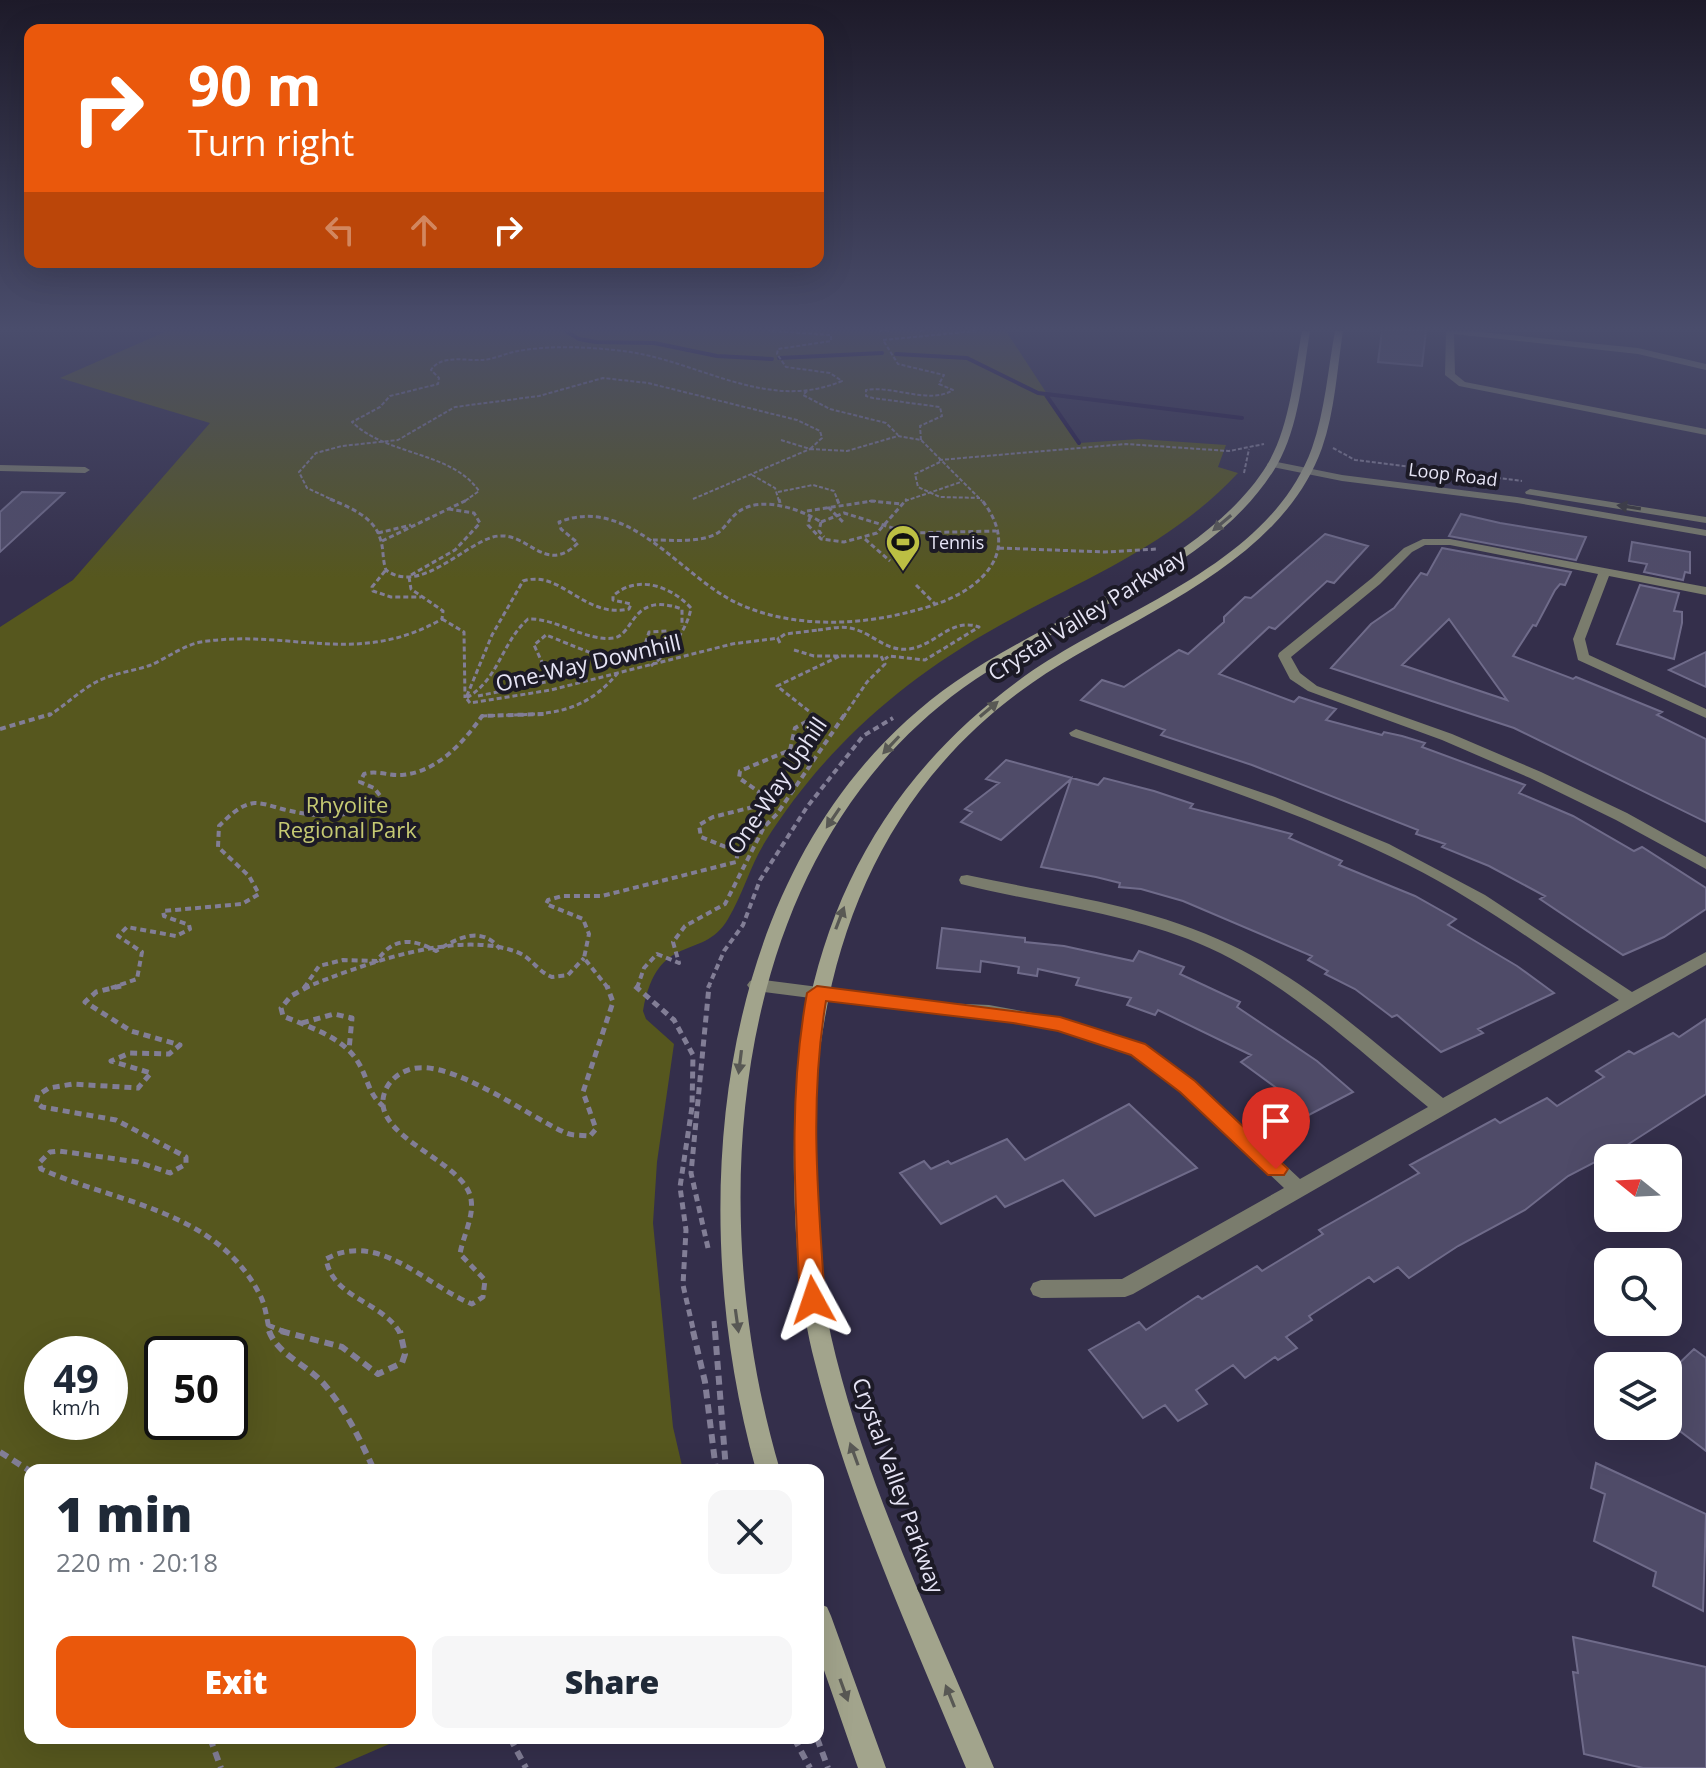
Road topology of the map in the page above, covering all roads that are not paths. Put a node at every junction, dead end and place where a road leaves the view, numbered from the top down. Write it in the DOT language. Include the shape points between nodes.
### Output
graph roads {
  1 [pos="1285,414"];
  2 [pos="1323,414"];
  3 [pos="1612,414"];
  4 [pos="1706,432"];
  5 [pos="1272,464"];
  6 [pos="0,468"];
  7 [pos="1308,469"];
  8 [pos="85,470"];
  9 [pos="1706,520"];
  10 [pos="1706,533"];
  11 [pos="1604,573"];
  12 [pos="1706,591"];
  13 [pos="1706,714"];
  14 [pos="1076,733"];
  15 [pos="1706,864"];
  16 [pos="967,880"];
  17 [pos="1706,958"];
  18 [pos="756,985"];
  19 [pos="817,993"];
  20 [pos="1632,1000"];
  21 [pos="1442,1108"];
  22 [pos="1299,1190"];
  23 [pos="1041,1289"];
  24 [pos="767,1464"];
  25 [pos="824,1633"];
  26 [pos="872,1768"];
  27 [pos="980,1768"];
  1 -- 5 [label="main road, Crystal Valley Parkway"];
  2 -- 7 [label="main road, Crystal Valley Parkway"];
  3 -- 4 [label="street"];
  5 -- 7 [label="street"];
  5 -- 18 [label="main road, Crystal Valley Parkway, one-way" via="1236,512 1201,540 987,666 898,738 846,799 805,863"];
  6 -- 8 [label="lane"];
  9 -- 7 [label="street, Loop Road, one-way" via="1442,480"];
  7 -- 10 [label="street, Loop Road"];
  19 -- 7 [label="main road, Crystal Valley Parkway, one-way" via="859,873 896,811 944,752 1026,682 1251,540 1285,507"];
  11 -- 12 [label="street"];
  11 -- 13 [label="street" via="1579,639 1583,657"];
  11 -- 15 [label="street" via="1450,542 1423,542 1284,656 1288,671 1308,687 1443,734 1552,780"];
  14 -- 20 [label="street" via="1385,847"];
  16 -- 21 [label="street" via="1140,919 1226,950 1307,1002"];
  17 -- 20 [label="street"];
  18 -- 19 [label="street"];
  18 -- 24 [label="main road, Crystal Valley Parkway, one-way" via="740,1056 732,1228 737,1323"];
  19 -- 22 [label="street" via="1046,1021 1138,1050 1188,1086"];
  27 -- 19 [label="main road, Crystal Valley Parkway, one-way" via="873,1507 825,1359 813,1300 802,1172 806,1058"];
  20 -- 21 [label="street"];
  21 -- 22 [label="street"];
  22 -- 23 [label="street" via="1125,1288"];
  25 -- 26 [label="main road, one-way"];
}
